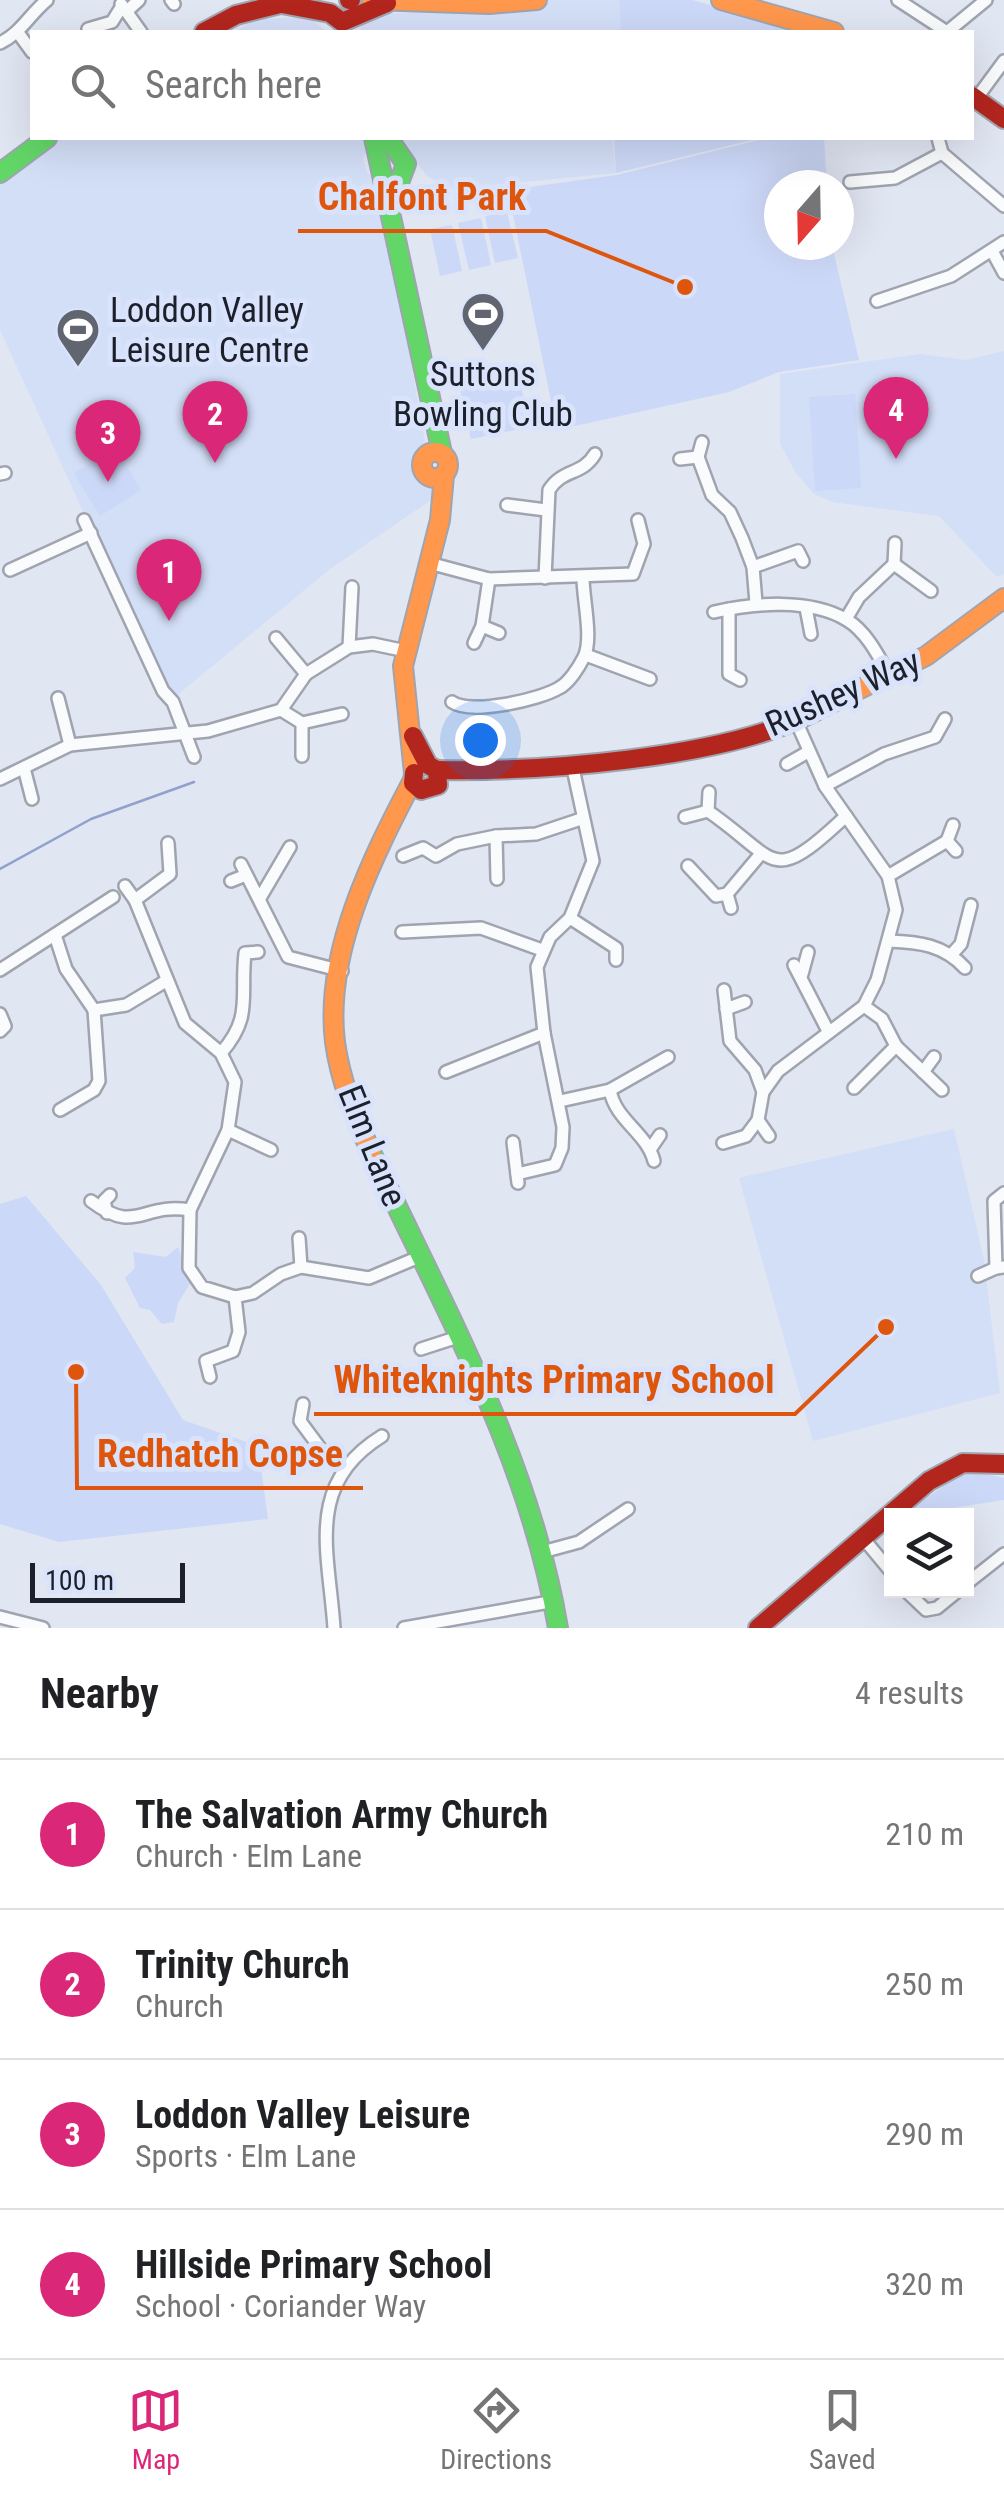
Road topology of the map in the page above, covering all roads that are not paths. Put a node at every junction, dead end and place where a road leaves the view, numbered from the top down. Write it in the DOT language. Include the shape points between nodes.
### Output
graph roads {
  1 [pos="46,0"];
  2 [pos="139,0"];
  3 [pos="537,0"];
  4 [pos="721,0"];
  5 [pos="898,0"];
  6 [pos="380,1"];
  7 [pos="980,1"];
  8 [pos="290,2"];
  9 [pos="122,6"];
  10 [pos="345,12"];
  11 [pos="88,29"];
  12 [pos="140,30"];
  13 [pos="207,30"];
  14 [pos="827,30"];
  15 [pos="944,30"];
  16 [pos="949,30"];
  17 [pos="19,34"];
  18 [pos="0,44"];
  19 [pos="30,49"];
  20 [pos="1004,61"];
  21 [pos="974,97"];
  22 [pos="1004,119"];
  23 [pos="44,140"];
  24 [pos="939,140"];
  25 [pos="393,144"];
  26 [pos="942,152"];
  27 [pos="383,161"];
  28 [pos="0,173"];
  29 [pos="854,182"];
  30 [pos="1004,206"];
  31 [pos="1004,242"];
  32 [pos="992,252"];
  33 [pos="1004,273"];
  34 [pos="876,301"];
  35 [pos="702,442"];
  36 [pos="595,454"];
  37 [pos="698,457"];
  38 [pos="680,459"];
  39 [pos="586,469"];
  40 [pos="596,479"];
  41 [pos="739,500"];
  42 [pos="507,505"];
  43 [pos="546,510"];
  44 [pos="730,512"];
  45 [pos="84,520"];
  46 [pos="638,520"];
  47 [pos="90,533"];
  48 [pos="895,543"];
  49 [pos="803,551"];
  50 [pos="429,562"];
  51 [pos="894,564"];
  52 [pos="753,567"];
  53 [pos="10,570"];
  54 [pos="544,578"];
  55 [pos="583,578"];
  56 [pos="489,579"];
  57 [pos="352,586"];
  58 [pos="923,588"];
  59 [pos="1004,598"];
  60 [pos="756,603"];
  61 [pos="806,608"];
  62 [pos="728,609"];
  63 [pos="714,612"];
  64 [pos="846,619"];
  65 [pos="482,626"];
  66 [pos="498,633"];
  67 [pos="811,634"];
  68 [pos="276,638"];
  69 [pos="474,643"];
  70 [pos="348,647"];
  71 [pos="406,651"];
  72 [pos="586,655"];
  73 [pos="306,674"];
  74 [pos="890,677"];
  75 [pos="730,679"];
  76 [pos="650,680"];
  77 [pos="58,698"];
  78 [pos="281,710"];
  79 [pos="455,710"];
  80 [pos="342,714"];
  81 [pos="945,719"];
  82 [pos="796,721"];
  83 [pos="302,723"];
  84 [pos="186,731"];
  85 [pos="70,745"];
  86 [pos="808,752"];
  87 [pos="302,756"];
  88 [pos="194,757"];
  89 [pos="572,764"];
  90 [pos="787,764"];
  91 [pos="24,768"];
  92 [pos="425,777"];
  93 [pos="0,779"];
  94 [pos="825,786"];
  95 [pos="709,792"];
  96 [pos="32,799"];
  97 [pos="708,811"];
  98 [pos="846,816"];
  99 [pos="685,817"];
  100 [pos="581,819"];
  101 [pos="953,825"];
  102 [pos="496,836"];
  103 [pos="168,842"];
  104 [pos="290,847"];
  105 [pos="403,856"];
  106 [pos="436,856"];
  107 [pos="759,856"];
  108 [pos="688,866"];
  109 [pos="436,870"];
  110 [pos="888,876"];
  111 [pos="497,879"];
  112 [pos="231,882"];
  113 [pos="125,886"];
  114 [pos="113,897"];
  115 [pos="260,898"];
  116 [pos="134,900"];
  117 [pos="971,904"];
  118 [pos="570,918"];
  119 [pos="402,932"];
  120 [pos="55,935"];
  121 [pos="627,939"];
  122 [pos="889,941"];
  123 [pos="247,950"];
  124 [pos="542,950"];
  125 [pos="808,952"];
  126 [pos="952,954"];
  127 [pos="965,968"];
  128 [pos="0,970"];
  129 [pos="342,971"];
  130 [pos="166,982"];
  131 [pos="724,990"];
  132 [pos="745,1002"];
  133 [pos="864,1006"];
  134 [pos="726,1009"];
  135 [pos="94,1010"];
  136 [pos="828,1030"];
  137 [pos="544,1034"];
  138 [pos="896,1046"];
  139 [pos="221,1052"];
  140 [pos="668,1057"];
  141 [pos="934,1058"];
  142 [pos="446,1072"];
  143 [pos="923,1072"];
  144 [pos="854,1088"];
  145 [pos="65,1089"];
  146 [pos="610,1090"];
  147 [pos="942,1090"];
  148 [pos="764,1092"];
  149 [pos="560,1100"];
  150 [pos="71,1102"];
  151 [pos="60,1110"];
  152 [pos="758,1120"];
  153 [pos="228,1130"];
  154 [pos="660,1135"];
  155 [pos="769,1136"];
  156 [pos="513,1142"];
  157 [pos="723,1143"];
  158 [pos="271,1150"];
  159 [pos="1004,1193"];
  160 [pos="110,1195"];
  161 [pos="91,1201"];
  162 [pos="190,1210"];
  163 [pos="108,1213"];
  164 [pos="300,1238"];
  165 [pos="419,1257"];
  166 [pos="301,1268"];
  167 [pos="1000,1268"];
  168 [pos="978,1276"];
  169 [pos="235,1297"];
  170 [pos="458,1337"];
  171 [pos="421,1348"];
  172 [pos="210,1377"];
  173 [pos="303,1404"];
  174 [pos="382,1436"];
  175 [pos="1004,1464"];
  176 [pos="343,1468"];
  177 [pos="628,1509"];
  178 [pos="863,1538"];
  179 [pos="546,1552"];
  180 [pos="1004,1554"];
  181 [pos="884,1564"];
  182 [pos="974,1578"];
  183 [pos="913,1598"];
  184 [pos="949,1598"];
  185 [pos="555,1601"];
  186 [pos="0,1617"];
  187 [pos="43,1628"];
  188 [pos="334,1628"];
  189 [pos="404,1628"];
  190 [pos="558,1628"];
  191 [pos="758,1628"];
  1 -- 17 [label="street"];
  2 -- 9 [label="street"];
  3 -- 6 [label="street"];
  4 -- 14 [label="street"];
  5 -- 15 [label="street"];
  6 -- 10 [label="street"];
  7 -- 16 [label="street"];
  8 -- 10 [label="street"];
  8 -- 13 [label="street"];
  9 -- 11 [label="street" via="112,22"];
  9 -- 12 [label="street"];
  17 -- 18 [label="street"];
  17 -- 19 [label="street"];
  20 -- 21 [label="street"];
  21 -- 22 [label="street"];
  23 -- 28 [label="street"];
  24 -- 26 [label="street"];
  25 -- 27 [label="street"];
  25 -- 27 [label="street" via="406,164"];
  26 -- 29 [label="street" via="895,178"];
  26 -- 30 [label="street"];
  27 -- 50 [label="street" via="433,416 434,454 422,467 438,476 442,508"];
  31 -- 32 [label="street"];
  32 -- 33 [label="street"];
  32 -- 34 [label="street" via="951,276"];
  35 -- 37 [label="street"];
  36 -- 39 [label="street"];
  37 -- 38 [label="street"];
  37 -- 44 [label="street" via="712,495"];
  39 -- 40 [label="street"];
  39 -- 43 [label="street" via="555,480"];
  41 -- 44 [label="street"];
  42 -- 43 [label="street"];
  43 -- 54 [label="street"];
  44 -- 52 [label="street"];
  45 -- 47 [label="street"];
  46 -- 55 [label="street" via="644,544 633,574"];
  47 -- 53 [label="street"];
  47 -- 84 [label="street"];
  48 -- 51 [label="street"];
  49 -- 52 [label="street"];
  50 -- 56 [label="street"];
  50 -- 71 [label="street"];
  51 -- 58 [label="street"];
  51 -- 64 [label="street" via="859,596"];
  52 -- 60 [label="street"];
  54 -- 55 [label="street"];
  54 -- 56 [label="street"];
  55 -- 72 [label="street"];
  56 -- 65 [label="street"];
  57 -- 70 [label="street"];
  59 -- 74 [label="street, Rushey Way"];
  60 -- 61 [label="street"];
  60 -- 62 [label="street"];
  61 -- 64 [label="street"];
  61 -- 67 [label="street"];
  62 -- 63 [label="street"];
  62 -- 75 [label="street"];
  64 -- 74 [label="street" via="876,650"];
  65 -- 66 [label="street"];
  65 -- 69 [label="street"];
  68 -- 73 [label="street"];
  70 -- 71 [label="street"];
  70 -- 73 [label="street"];
  71 -- 92 [label="street" via="401,683"];
  72 -- 76 [label="street"];
  72 -- 79 [label="street" via="556,690"];
  73 -- 78 [label="street"];
  74 -- 82 [label="street, Rushey Way"];
  77 -- 85 [label="street"];
  78 -- 83 [label="street"];
  78 -- 84 [label="street"];
  80 -- 83 [label="street"];
  81 -- 94 [label="street" via="939,743 884,754"];
  82 -- 86 [label="street"];
  82 -- 89 [label="street, Rushey Way" via="692,750"];
  83 -- 87 [label="street"];
  84 -- 85 [label="street"];
  84 -- 88 [label="street"];
  85 -- 91 [label="street"];
  86 -- 90 [label="street"];
  86 -- 94 [label="street"];
  89 -- 92 [label="street, Rushey Way"];
  89 -- 100 [label="street"];
  91 -- 93 [label="street"];
  91 -- 96 [label="street"];
  92 -- 129 [label="street, Elm Lane" via="375,851"];
  94 -- 98 [label="street"];
  95 -- 97 [label="street"];
  97 -- 99 [label="street"];
  97 -- 107 [label="street"];
  98 -- 107 [label="street" via="802,856"];
  98 -- 110 [label="street"];
  100 -- 102 [label="street" via="536,834"];
  100 -- 118 [label="street" via="592,838 593,861"];
  101 -- 110 [label="street" via="952,846"];
  102 -- 106 [label="street"];
  102 -- 111 [label="street"];
  103 -- 116 [label="street" via="176,876"];
  104 -- 115 [label="street"];
  105 -- 106 [label="street" via="423,848"];
  106 -- 109 [label="street"];
  107 -- 108 [label="street" via="729,901"];
  110 -- 122 [label="street" via="896,910"];
  112 -- 115 [label="street" via="244,870"];
  113 -- 116 [label="street"];
  114 -- 120 [label="street"];
  115 -- 129 [label="street" via="288,956"];
  116 -- 130 [label="street"];
  117 -- 126 [label="street"];
  118 -- 121 [label="street" via="616,954"];
  118 -- 124 [label="street"];
  119 -- 124 [label="street" via="481,928"];
  120 -- 128 [label="street"];
  120 -- 135 [label="street" via="73,982"];
  122 -- 126 [label="street" via="920,942"];
  122 -- 133 [label="street"];
  123 -- 139 [label="street" via="241,985 246,1012 240,1032"];
  124 -- 137 [label="street" via="537,992"];
  125 -- 136 [label="street" via="798,970"];
  126 -- 127 [label="street"];
  129 -- 165 [label="street, Elm Lane" via="334,1014 345,1091"];
  130 -- 135 [label="street" via="126,1004"];
  130 -- 139 [label="street" via="185,1023"];
  131 -- 134 [label="street"];
  132 -- 134 [label="street"];
  133 -- 136 [label="street"];
  133 -- 138 [label="street" via="882,1018"];
  134 -- 148 [label="street" via="730,1040"];
  135 -- 150 [label="street" via="99,1081"];
  136 -- 148 [label="street" via="778,1071"];
  137 -- 142 [label="street"];
  137 -- 149 [label="street"];
  138 -- 143 [label="street"];
  138 -- 144 [label="street" via="867,1083"];
  139 -- 153 [label="street" via="236,1082"];
  140 -- 146 [label="street"];
  141 -- 143 [label="street"];
  143 -- 147 [label="street"];
  145 -- 150 [label="street"];
  146 -- 149 [label="street"];
  146 -- 154 [label="street" via="652,1154"];
  148 -- 152 [label="street"];
  149 -- 156 [label="street" via="562,1148 554,1165 518,1178"];
  150 -- 151 [label="street"];
  152 -- 155 [label="street"];
  152 -- 157 [label="street" via="746,1136"];
  153 -- 158 [label="street"];
  153 -- 162 [label="street"];
  159 -- 167 [label="street" via="994,1200"];
  160 -- 163 [label="street" via="104,1201"];
  161 -- 163 [label="street"];
  162 -- 163 [label="street" via="171,1207 129,1220"];
  162 -- 169 [label="street" via="189,1268 202,1286"];
  164 -- 166 [label="street"];
  165 -- 166 [label="street" via="369,1278"];
  165 -- 170 [label="street, Elm Lane"];
  166 -- 169 [label="street"];
  167 -- 168 [label="street"];
  169 -- 172 [label="street" via="239,1332 233,1351 201,1356"];
  170 -- 171 [label="street"];
  170 -- 179 [label="street, Elm Lane" via="497,1418"];
  173 -- 176 [label="street" via="300,1421"];
  174 -- 176 [label="street"];
  175 -- 178 [label="street" via="978,1460 940,1473"];
  176 -- 188 [label="street" via="326,1512"];
  177 -- 179 [label="street" via="578,1542"];
  178 -- 181 [label="street"];
  178 -- 191 [label="street"];
  179 -- 185 [label="street, Elm Lane"];
  180 -- 182 [label="street"];
  183 -- 184 [label="street" via="926,1610"];
  185 -- 189 [label="street"];
  185 -- 190 [label="street, Elm Lane"];
  186 -- 187 [label="street"];
}
